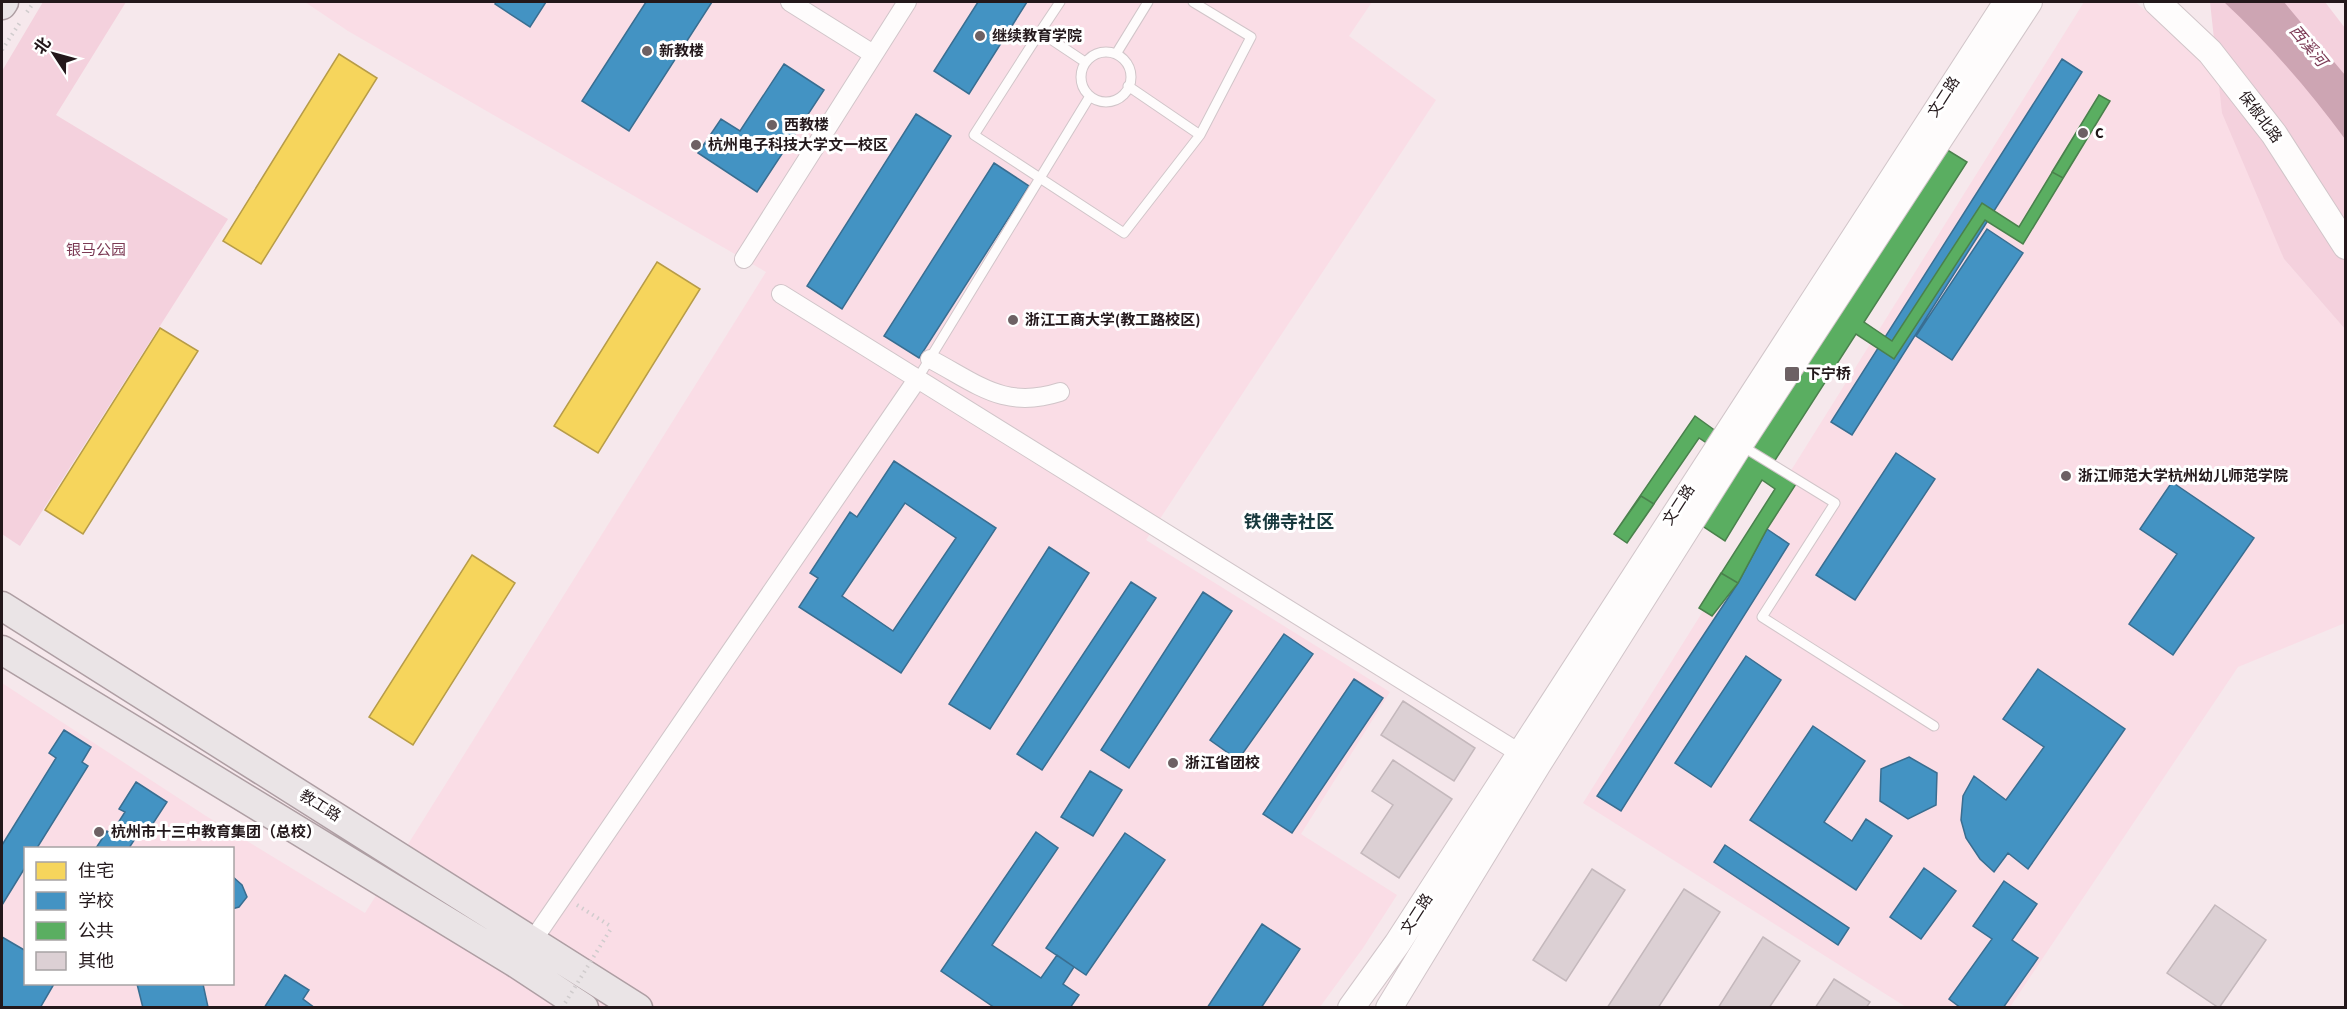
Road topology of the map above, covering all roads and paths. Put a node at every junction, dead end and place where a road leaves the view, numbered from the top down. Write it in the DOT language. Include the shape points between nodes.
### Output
graph roads {
  1 [pos="34,2"];
  2 [pos="790,2"];
  3 [pos="1060,2"];
  4 [pos="1148,2"];
  5 [pos="1193,2"];
  6 [pos="2007,2"];
  7 [pos="2029,2"];
  8 [pos="2157,2"];
  9 [pos="904,3"];
  10 [pos="1040,32"];
  11 [pos="2,50"];
  12 [pos="873,54"];
  13 [pos="1116,54"];
  14 [pos="1086,62"];
  15 [pos="1128,86"];
  16 [pos="1090,96"];
  17 [pos="1200,135"];
  18 [pos="1040,178"];
  19 [pos="2346,246"];
  20 [pos="744,259"];
  21 [pos="781,294"];
  22 [pos="930,359"];
  23 [pos="918,378"];
  24 [pos="1060,392"];
  25 [pos="1740,444"];
  26 [pos="2,606"];
  27 [pos="2,650"];
  28 [pos="1934,726"];
  29 [pos="1528,758"];
  30 [pos="563,896"];
  31 [pos="533,940"];
  32 [pos="562,1008"];
  33 [pos="584,1008"];
  34 [pos="638,1008"];
  35 [pos="1351,1008"];
  36 [pos="1389,1008"];
  1 -- 11 [label="path"];
  2 -- 12 [label="street"];
  3 -- 10 [label="lane"];
  4 -- 13 [label="lane"];
  5 -- 17 [label="lane" via="1251,37"];
  6 -- 29 [label="main road, 文二路"];
  7 -- 25 [label="main road, 文二路"];
  8 -- 19 [label="main road, 保俶北路" via="2210,52 2274,134"];
  9 -- 12 [label="street"];
  10 -- 14 [label="lane"];
  10 -- 18 [label="lane" via="974,135"];
  12 -- 20 [label="street"];
  13 -- 14 [label="lane" via="1099,52"];
  13 -- 15 [label="lane" via="1130,71"];
  14 -- 16 [label="lane" via="1081,76"];
  15 -- 16 [label="lane" via="1125,93 1111,101"];
  15 -- 17 [label="lane"];
  16 -- 18 [label="lane"];
  17 -- 18 [label="lane" via="1124,233"];
  18 -- 22 [label="lane"];
  21 -- 23 [label="street"];
  22 -- 23 [label="lane"];
  22 -- 24 [label="street" via="1003,398 1025,400"];
  23 -- 29 [label="street"];
  23 -- 30 [label="street"];
  25 -- 28 [label="lane" via="1835,503 1762,618"];
  25 -- 29 [label="main road, 文二路"];
  26 -- 31 [label="main road, 教工路"];
  27 -- 33 [label="main road"];
  29 -- 35 [label="main road, 文二路"];
  29 -- 36 [label="main road, 文二路"];
  30 -- 31 [label="street"];
  30 -- 32 [label="path, bridge" via="612,927"];
  31 -- 34 [label="main road, 教工路"];
}
